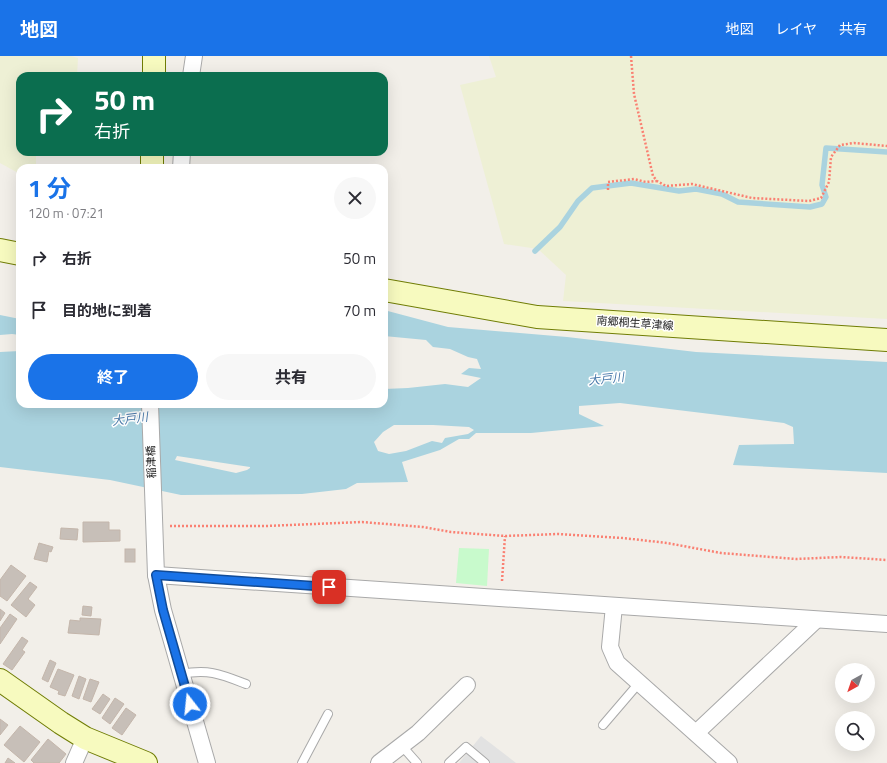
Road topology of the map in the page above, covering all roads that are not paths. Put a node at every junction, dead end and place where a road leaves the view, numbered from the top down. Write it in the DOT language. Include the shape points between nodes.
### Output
graph roads {
  1 [pos="154,56"];
  2 [pos="194,56"];
  3 [pos="154,72"];
  4 [pos="192,72"];
  5 [pos="0,250"];
  6 [pos="16,253"];
  7 [pos="388,291"];
  8 [pos="887,340"];
  9 [pos="150,408"];
  10 [pos="156,575"];
  11 [pos="614,606"];
  12 [pos="816,620"];
  13 [pos="887,624"];
  14 [pos="181,674"];
  15 [pos="0,680"];
  16 [pos="639,683"];
  17 [pos="246,684"];
  18 [pos="467,685"];
  19 [pos="328,714"];
  20 [pos="603,725"];
  21 [pos="696,733"];
  22 [pos="85,738"];
  23 [pos="402,746"];
  24 [pos="74,763"];
  25 [pos="146,763"];
  26 [pos="207,763"];
  27 [pos="302,763"];
  28 [pos="379,763"];
  29 [pos="417,763"];
  30 [pos="449,763"];
  31 [pos="485,763"];
  32 [pos="729,763"];
  1 -- 3 [label="main road"];
  2 -- 4 [label="street"];
  5 -- 6 [label="main road"];
  7 -- 8 [label="main road, 南郷桐生草津線" via="537,317"];
  9 -- 10 [label="street, 稲津橋"];
  10 -- 11 [label="street"];
  10 -- 14 [label="street, 稲津橋"];
  11 -- 12 [label="street"];
  11 -- 16 [label="street" via="610,647 617,664"];
  12 -- 13 [label="street"];
  12 -- 21 [label="street"];
  14 -- 17 [label="lane" via="196,671 219,674"];
  14 -- 26 [label="street, 稲津橋"];
  15 -- 22 [label="main road"];
  16 -- 20 [label="lane"];
  16 -- 21 [label="street"];
  18 -- 23 [label="street"];
  19 -- 27 [label="lane"];
  21 -- 32 [label="street"];
  22 -- 24 [label="street"];
  22 -- 25 [label="main road"];
  23 -- 28 [label="street"];
  23 -- 29 [label="lane"];
  30 -- 31 [label="lane" via="466,747"];
}
